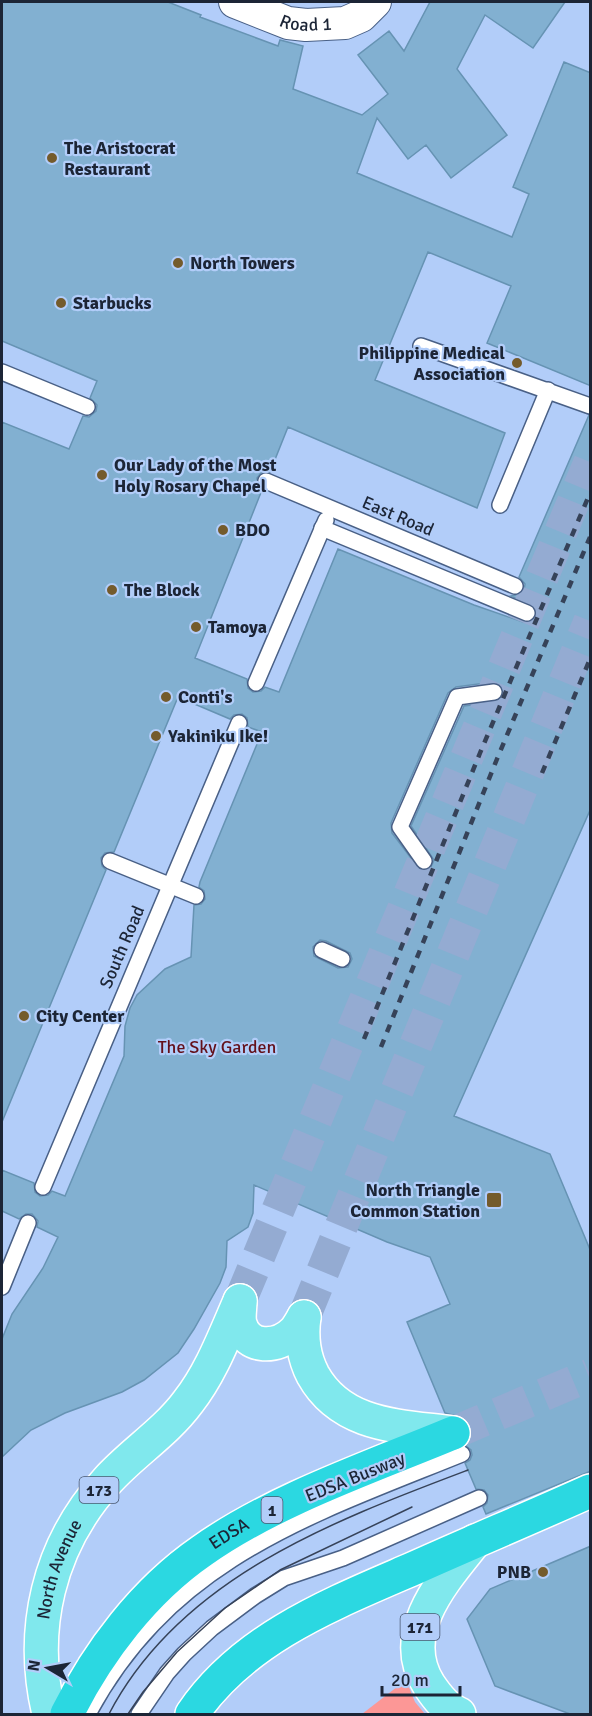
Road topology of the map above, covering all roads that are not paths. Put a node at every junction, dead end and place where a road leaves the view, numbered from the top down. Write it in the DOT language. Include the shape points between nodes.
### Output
graph roads {
  1 [pos="235,2"];
  2 [pos="375,2"];
  3 [pos="421,346"];
  4 [pos="2,372"];
  5 [pos="548,390"];
  6 [pos="591,406"];
  7 [pos="87,407"];
  8 [pos="266,481"];
  9 [pos="500,505"];
  10 [pos="330,508"];
  11 [pos="322,528"];
  12 [pos="515,586"];
  13 [pos="527,613"];
  14 [pos="256,683"];
  15 [pos="494,692"];
  16 [pos="239,723"];
  17 [pos="110,861"];
  18 [pos="424,861"];
  19 [pos="169,886"];
  20 [pos="196,896"];
  21 [pos="322,950"];
  22 [pos="342,959"];
  23 [pos="43,1187"];
  24 [pos="28,1223"];
  25 [pos="2,1287"];
  26 [pos="457,1444"];
  27 [pos="591,1491"];
  28 [pos="479,1498"];
  29 [pos="475,1541"];
  30 [pos="49,1714"];
  31 [pos="67,1714"];
  32 [pos="88,1714"];
  33 [pos="139,1714"];
  34 [pos="192,1714"];
  35 [pos="459,1714"];
  1 -- 2 [label="street, Road 1" via="288,23 316,25 361,16"];
  3 -- 5 [label="lane"];
  4 -- 7 [label="lane"];
  5 -- 6 [label="lane"];
  5 -- 9 [label="lane"];
  8 -- 10 [label="lane, East Road"];
  10 -- 11 [label="lane"];
  10 -- 12 [label="lane, East Road"];
  11 -- 13 [label="lane"];
  11 -- 14 [label="lane"];
  15 -- 18 [label="lane" via="457,697 400,827"];
  16 -- 19 [label="lane, South Road"];
  17 -- 19 [label="lane"];
  19 -- 20 [label="lane"];
  19 -- 23 [label="lane, South Road"];
  21 -- 22 [label="lane"];
  24 -- 25 [label="lane"];
  26 -- 30 [label="main road, North Avenue / 173" via="352,1414 340,1407 309,1368 302,1344 304,1317 293,1333 272,1344 261,1344 242,1330 240,1301 190,1400 173,1422 107,1480 68,1537 52,1577 41,1626 42,1672"];
  26 -- 31 [label="highway, EDSA / 1" via="298,1498 202,1550 125,1623"];
  26 -- 32 [label="lane, EDSA Busway" via="261,1540 224,1564 155,1621 134,1644"];
  27 -- 29 [label="highway"];
  28 -- 33 [label="lane" via="343,1558 284,1578 255,1596 184,1654"];
  29 -- 34 [label="highway" via="302,1619 228,1671"];
  29 -- 35 [label="main road, 171" via="437,1590 419,1631 418,1657 425,1678 440,1700"];
}
